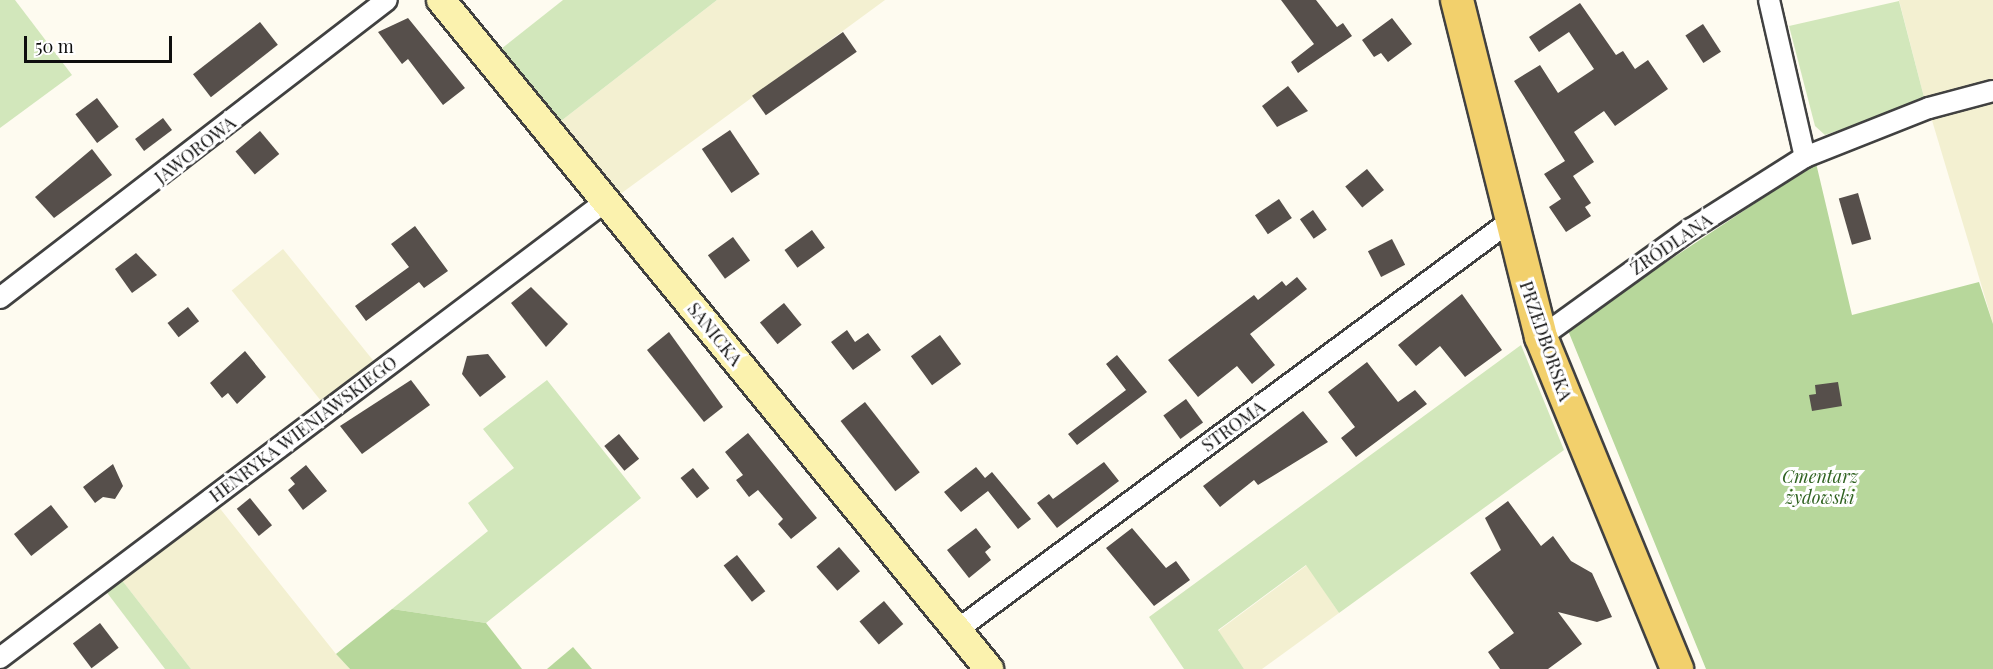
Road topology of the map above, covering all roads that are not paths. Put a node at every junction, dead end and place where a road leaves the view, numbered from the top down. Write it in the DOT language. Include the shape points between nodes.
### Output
graph roads {
  1 [pos="387,0"];
  2 [pos="441,0"];
  3 [pos="1457,0"];
  4 [pos="1769,0"];
  5 [pos="1993,91"];
  6 [pos="1805,156"];
  7 [pos="606,201"];
  8 [pos="1509,222"];
  9 [pos="0,298"];
  10 [pos="1541,337"];
  11 [pos="957,630"];
  12 [pos="0,658"];
  13 [pos="989,669"];
  14 [pos="1677,669"];
  1 -- 9 [label="street, JAWOROWA"];
  2 -- 7 [label="street, SANICKA"];
  3 -- 8 [label="main road, PRZEDBORSKA"];
  4 -- 6 [label="street"];
  5 -- 6 [label="street, ŹRÓDLANA" via="1929,108"];
  6 -- 10 [label="street, ŹRÓDLANA" via="1691,229"];
  7 -- 11 [label="street, SANICKA"];
  7 -- 12 [label="street, HENRYKA WIENIAWSKIEGO"];
  8 -- 10 [label="main road, PRZEDBORSKA"];
  8 -- 11 [label="street, STROMA"];
  10 -- 14 [label="main road, PRZEDBORSKA"];
  11 -- 13 [label="street, SANICKA"];
}
